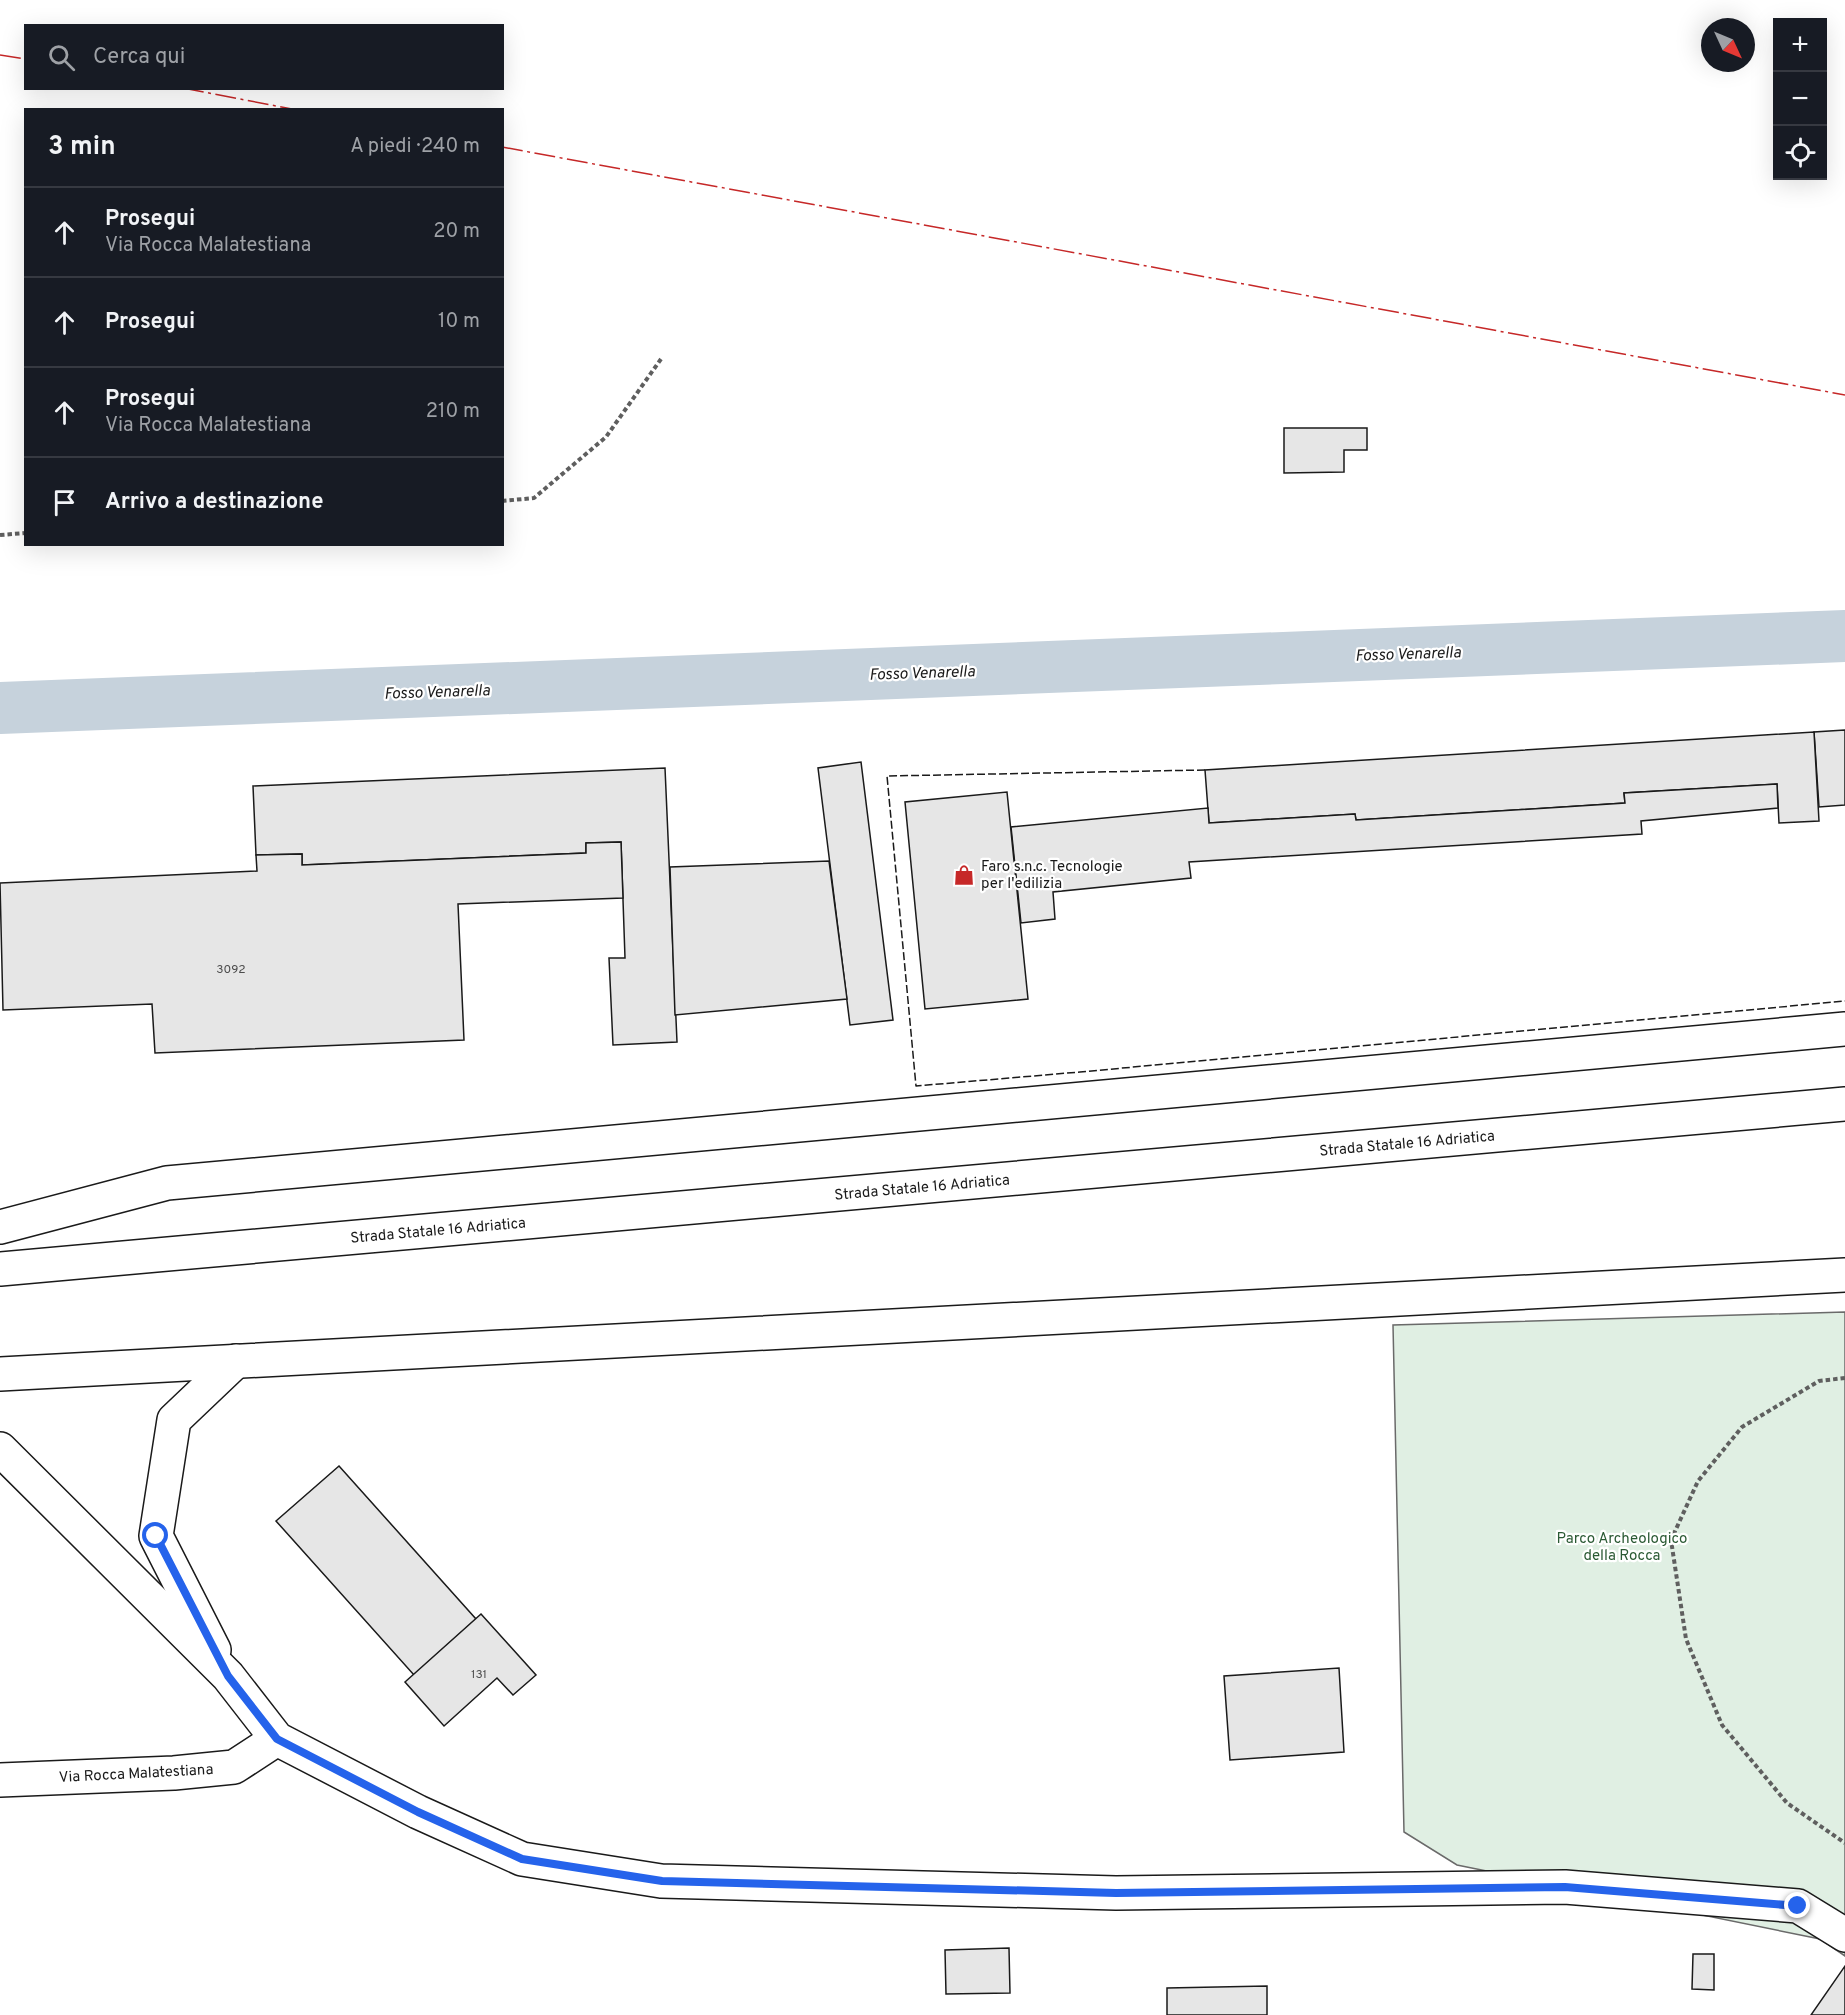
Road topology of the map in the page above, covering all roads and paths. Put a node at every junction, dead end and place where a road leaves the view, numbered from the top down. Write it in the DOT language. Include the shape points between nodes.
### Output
graph roads {
  1 [pos="661,360"];
  2 [pos="504,501"];
  3 [pos="24,533"];
  4 [pos="0,535"];
  5 [pos="1845,1029"];
  6 [pos="1845,1104"];
  7 [pos="0,1227"];
  8 [pos="0,1269"];
  9 [pos="1845,1275"];
  10 [pos="236,1361"];
  11 [pos="0,1374"];
  12 [pos="1845,1378"];
  13 [pos="0,1449"];
  14 [pos="228,1676"];
  15 [pos="277,1739"];
  16 [pos="0,1780"];
  17 [pos="1845,1843"];
  18 [pos="1845,1935"];
  1 -- 2 [label="path" via="606,437 534,498"];
  3 -- 4 [label="path"];
  5 -- 7 [label="main road" via="166,1183"];
  6 -- 8 [label="main road, Strada Statale 16 Adriatica"];
  9 -- 10 [label="main road"];
  10 -- 11 [label="main road"];
  10 -- 14 [label="main road" via="174,1420 156,1536"];
  12 -- 17 [label="path" via="1819,1381 1742,1427 1698,1480 1671,1540 1686,1639 1722,1725 1787,1803"];
  13 -- 14 [label="main road"];
  14 -- 15 [label="main road"];
  15 -- 16 [label="main road, Via Rocca Malatestiana" via="234,1767"];
  15 -- 18 [label="main road" via="418,1812 522,1859 662,1881 1116,1893 1565,1887 1798,1906"];
}
